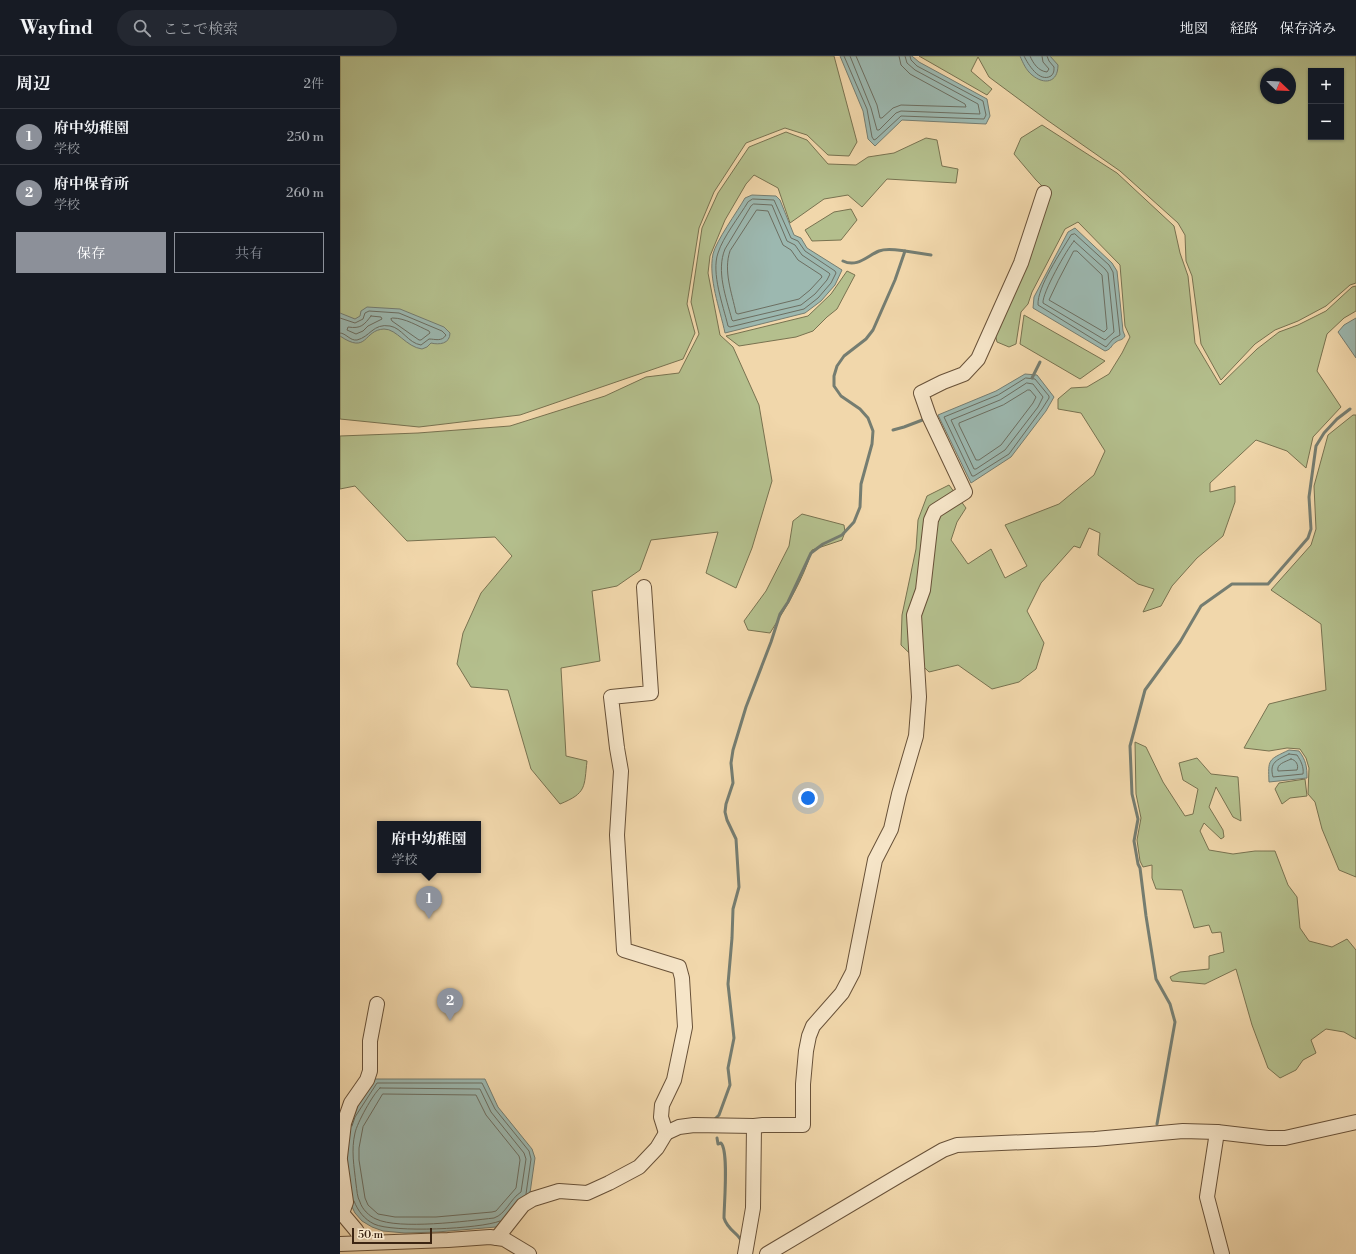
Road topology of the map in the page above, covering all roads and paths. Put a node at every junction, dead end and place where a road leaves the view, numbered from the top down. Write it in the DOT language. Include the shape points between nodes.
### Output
graph roads {
  1 [pos="1044,192"];
  2 [pos="644,587"];
  3 [pos="377,1004"];
  4 [pos="1356,1122"];
  5 [pos="754,1126"];
  6 [pos="1217,1132"];
  7 [pos="666,1133"];
  8 [pos="340,1159"];
  9 [pos="341,1212"];
  10 [pos="497,1238"];
  11 [pos="364,1243"];
  12 [pos="340,1244"];
  13 [pos="529,1254"];
  14 [pos="745,1254"];
  15 [pos="767,1254"];
  16 [pos="1222,1254"];
  1 -- 5 [label="street" via="1021,263 978,359 964,374 921,393 929,416 965,492 935,511 931,520 923,590 914,615 920,697 916,736 891,829 875,860 853,972 842,994 813,1026 809,1036 803,1084 803,1126"];
  2 -- 7 [label="street" via="651,693 611,697 621,772 617,835 624,950 679,967 682,978 684,1027 674,1080 662,1105 660,1117"];
  3 -- 8 [label="street" via="370,1041 370,1071 344,1123"];
  4 -- 6 [label="street" via="1285,1138"];
  5 -- 7 [label="street" via="694,1125"];
  5 -- 14 [label="street" via="753,1208"];
  6 -- 15 [label="street" via="1183,1131 1095,1139 957,1145 906,1171"];
  6 -- 16 [label="street" via="1207,1196"];
  7 -- 10 [label="street" via="657,1148 639,1167 587,1193 560,1191 533,1199 523,1205"];
  8 -- 9 [label="street" via="346,1202"];
  9 -- 11 [label="street"];
  10 -- 11 [label="street"];
  10 -- 13 [label="street" via="504,1239"];
  11 -- 12 [label="street"];
}
